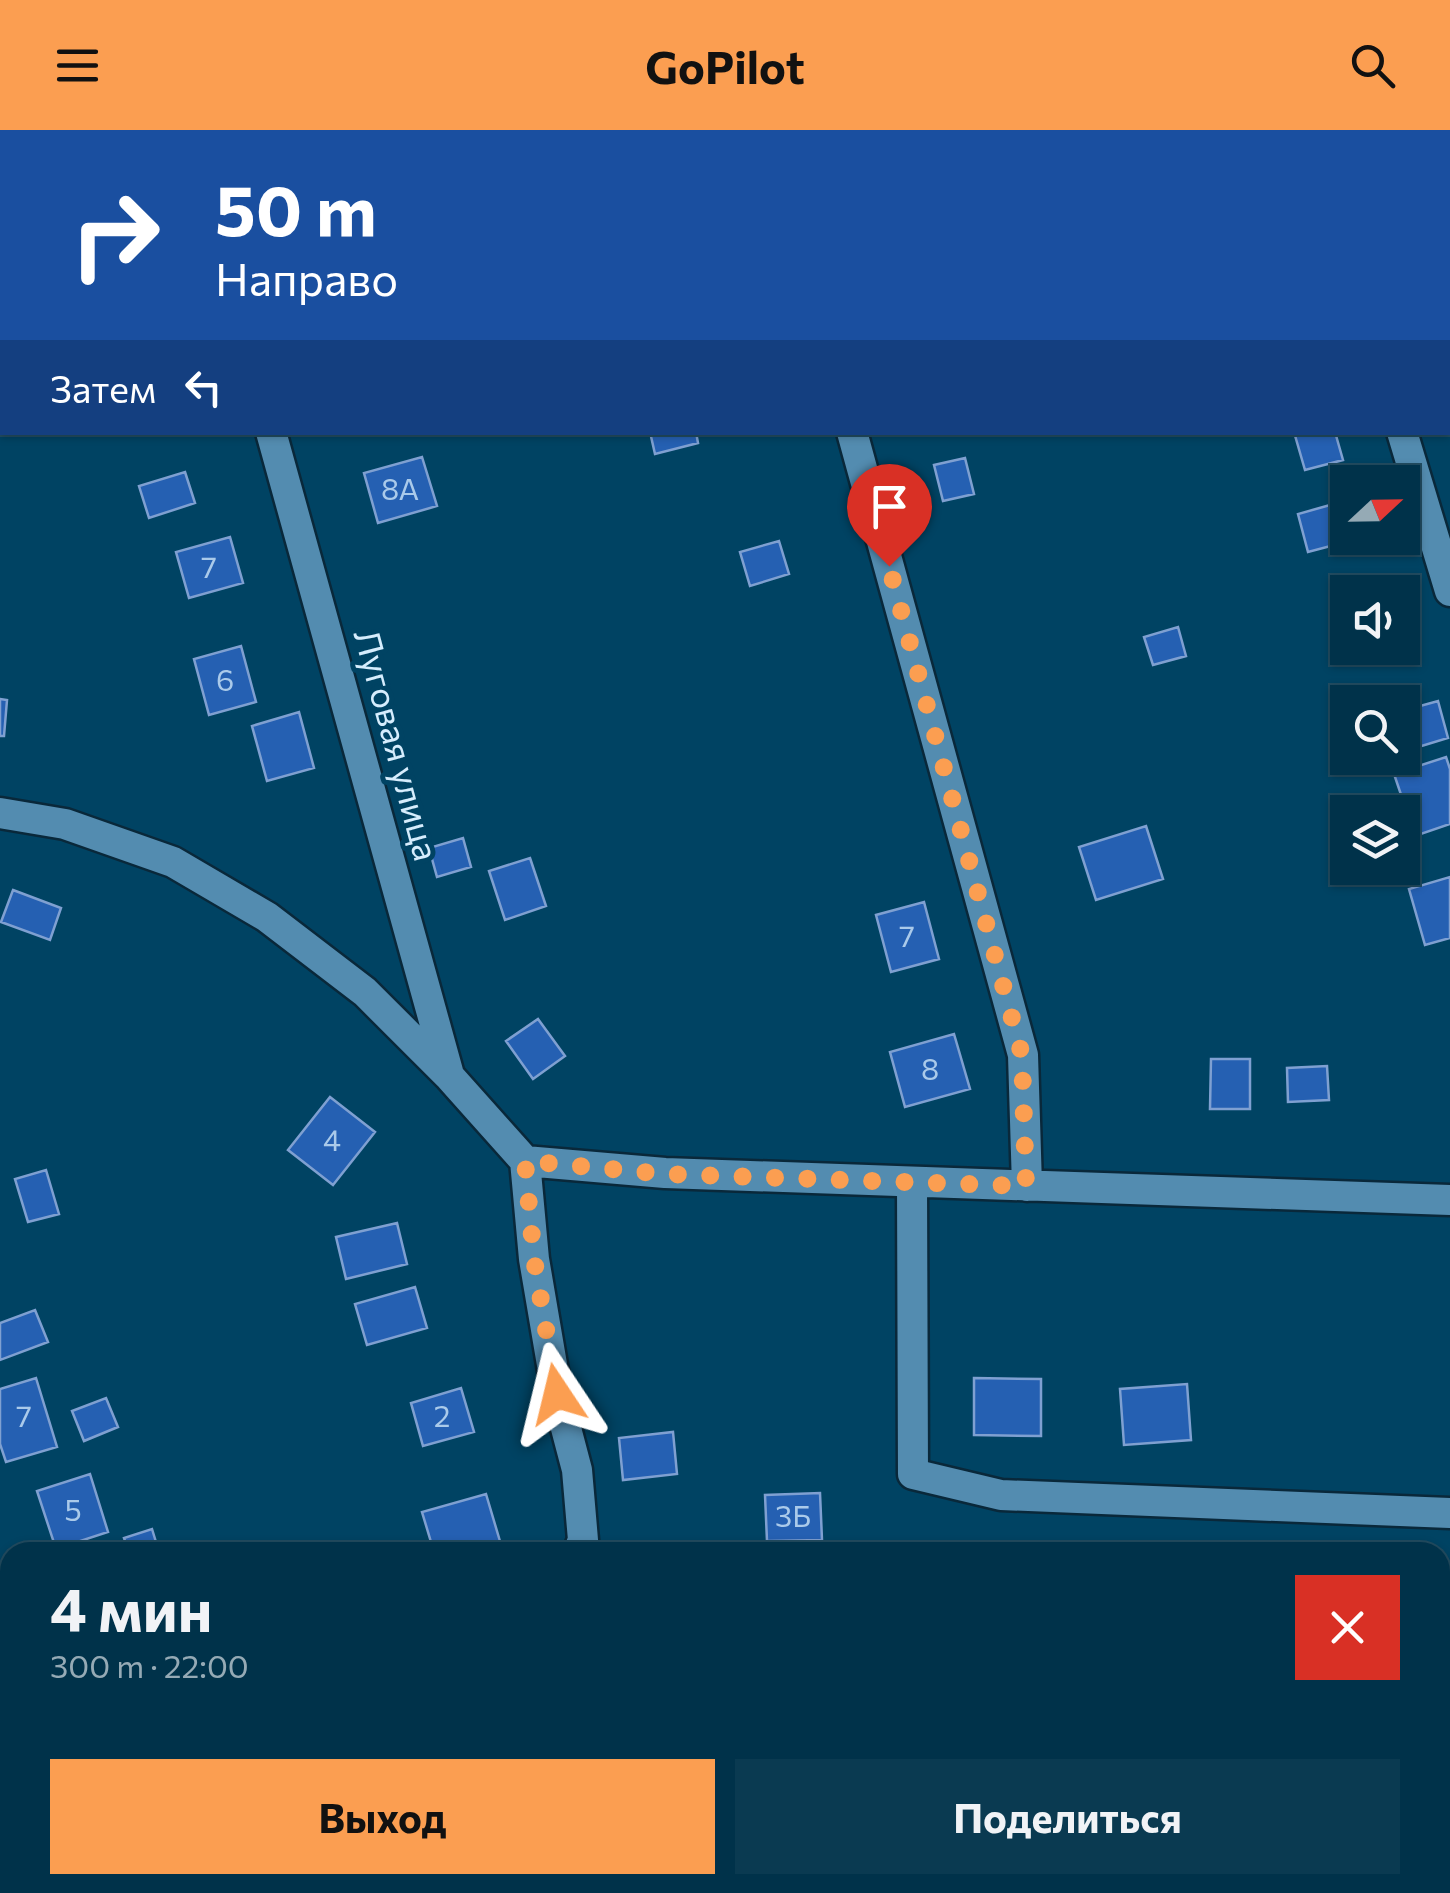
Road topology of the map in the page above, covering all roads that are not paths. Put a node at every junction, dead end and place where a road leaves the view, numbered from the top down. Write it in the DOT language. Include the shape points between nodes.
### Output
graph roads {
  1 [pos="272,435"];
  2 [pos="853,435"];
  3 [pos="1403,435"];
  4 [pos="1450,592"];
  5 [pos="0,813"];
  6 [pos="450,1078"];
  7 [pos="525,1161"];
  8 [pos="912,1182"];
  9 [pos="1026,1186"];
  10 [pos="1450,1200"];
  11 [pos="1450,1513"];
  12 [pos="581,1542"];
  1 -- 6 [label="street, Луговая улица"];
  2 -- 9 [label="street" via="1022,1055"];
  3 -- 4 [label="street"];
  5 -- 6 [label="street" via="65,824 173,862 267,917 365,992"];
  6 -- 7 [label="street"];
  7 -- 8 [label="street" via="665,1174"];
  7 -- 12 [label="street" via="534,1259 576,1470"];
  8 -- 9 [label="street"];
  8 -- 11 [label="street" via="913,1474 1001,1496"];
  9 -- 10 [label="street"];
}
